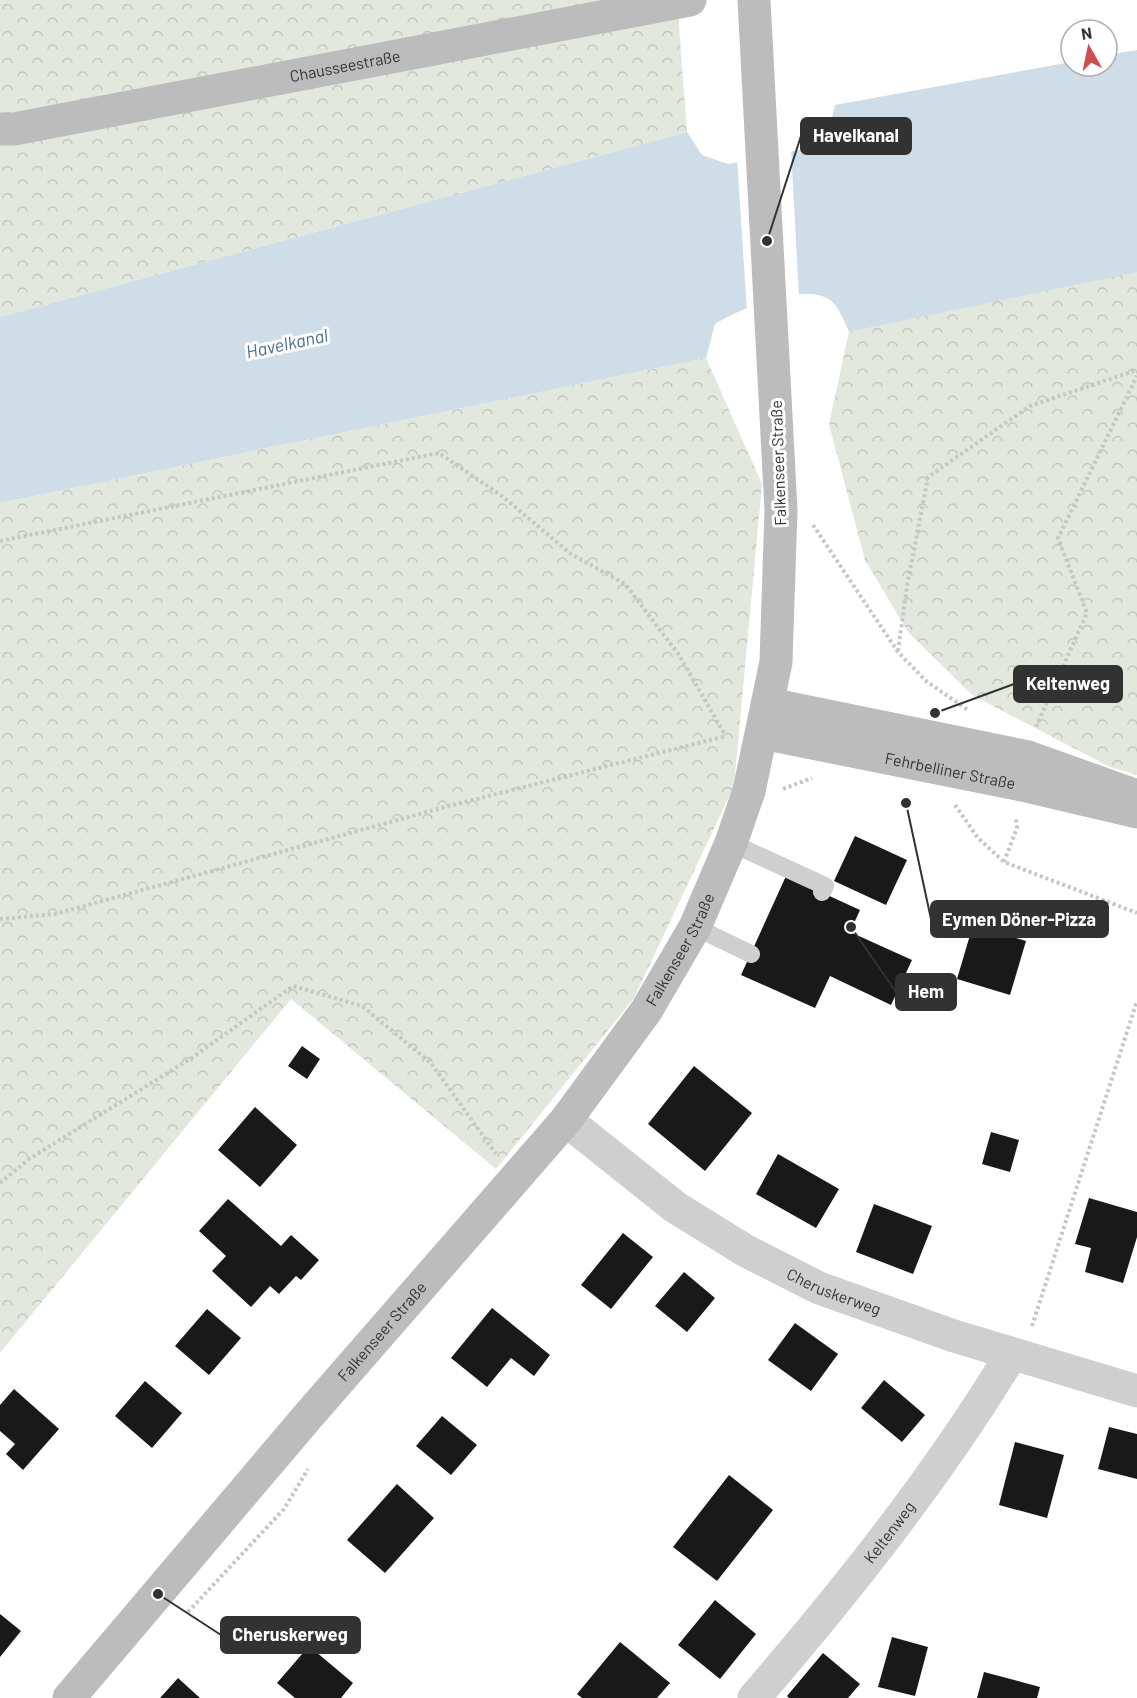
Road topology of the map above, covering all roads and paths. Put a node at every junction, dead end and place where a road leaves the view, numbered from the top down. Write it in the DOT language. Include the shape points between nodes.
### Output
graph roads {
  1 [pos="690,0"];
  2 [pos="754,0"];
  3 [pos="0,129"];
  4 [pos="1137,370"];
  5 [pos="1137,376"];
  6 [pos="808,517"];
  7 [pos="0,541"];
  8 [pos="898,652"];
  9 [pos="970,711"];
  10 [pos="764,727"];
  11 [pos="1033,734"];
  12 [pos="725,735"];
  13 [pos="1137,796"];
  14 [pos="953,803"];
  15 [pos="1015,810"];
  16 [pos="1137,812"];
  17 [pos="731,843"];
  18 [pos="1004,861"];
  19 [pos="822,892"];
  20 [pos="1137,913"];
  21 [pos="0,919"];
  22 [pos="695,927"];
  23 [pos="751,954"];
  24 [pos="1137,1001"];
  25 [pos="566,1120"];
  26 [pos="513,1178"];
  27 [pos="0,1183"];
  28 [pos="1016,1356"];
  29 [pos="1137,1391"];
  30 [pos="69,1698"];
  31 [pos="754,1698"];
  1 -- 3 [label="main road, Chausseestraße"];
  2 -- 10 [label="main road, Falkenseer Straße" via="781,510 776,662"];
  4 -- 8 [label="path" via="1030,406 928,477"];
  5 -- 11 [label="path" via="1058,538 1086,613"];
  6 -- 8 [label="path"];
  7 -- 12 [label="path" via="440,453 502,496 571,554 626,584 679,655"];
  8 -- 9 [label="path" via="926,681"];
  10 -- 12 [label="path"];
  10 -- 13 [label="main road, Fehrbelliner Straße" via="1028,757"];
  10 -- 16 [label="main road, Fehrbelliner Straße"];
  10 -- 17 [label="main road, Falkenseer Straße"];
  12 -- 21 [label="path" via="55,914"];
  14 -- 18 [label="path" via="978,838"];
  15 -- 18 [label="path" via="1017,828"];
  17 -- 19 [label="lane" via="825,886"];
  17 -- 22 [label="main road, Falkenseer Straße"];
  18 -- 20 [label="path"];
  22 -- 23 [label="lane"];
  22 -- 25 [label="main road, Falkenseer Straße" via="646,1011"];
  24 -- 28 [label="path"];
  25 -- 26 [label="main road, Falkenseer Straße"];
  25 -- 28 [label="street, Cheruskerweg" via="675,1207 746,1251 819,1288"];
  26 -- 27 [label="path" via="431,1063 362,1006 293,986 190,1059 29,1160"];
  26 -- 30 [label="main road, Falkenseer Straße"];
  28 -- 29 [label="street, Cheruskerweg"];
  28 -- 31 [label="street, Keltenweg" via="918,1495"];
}
